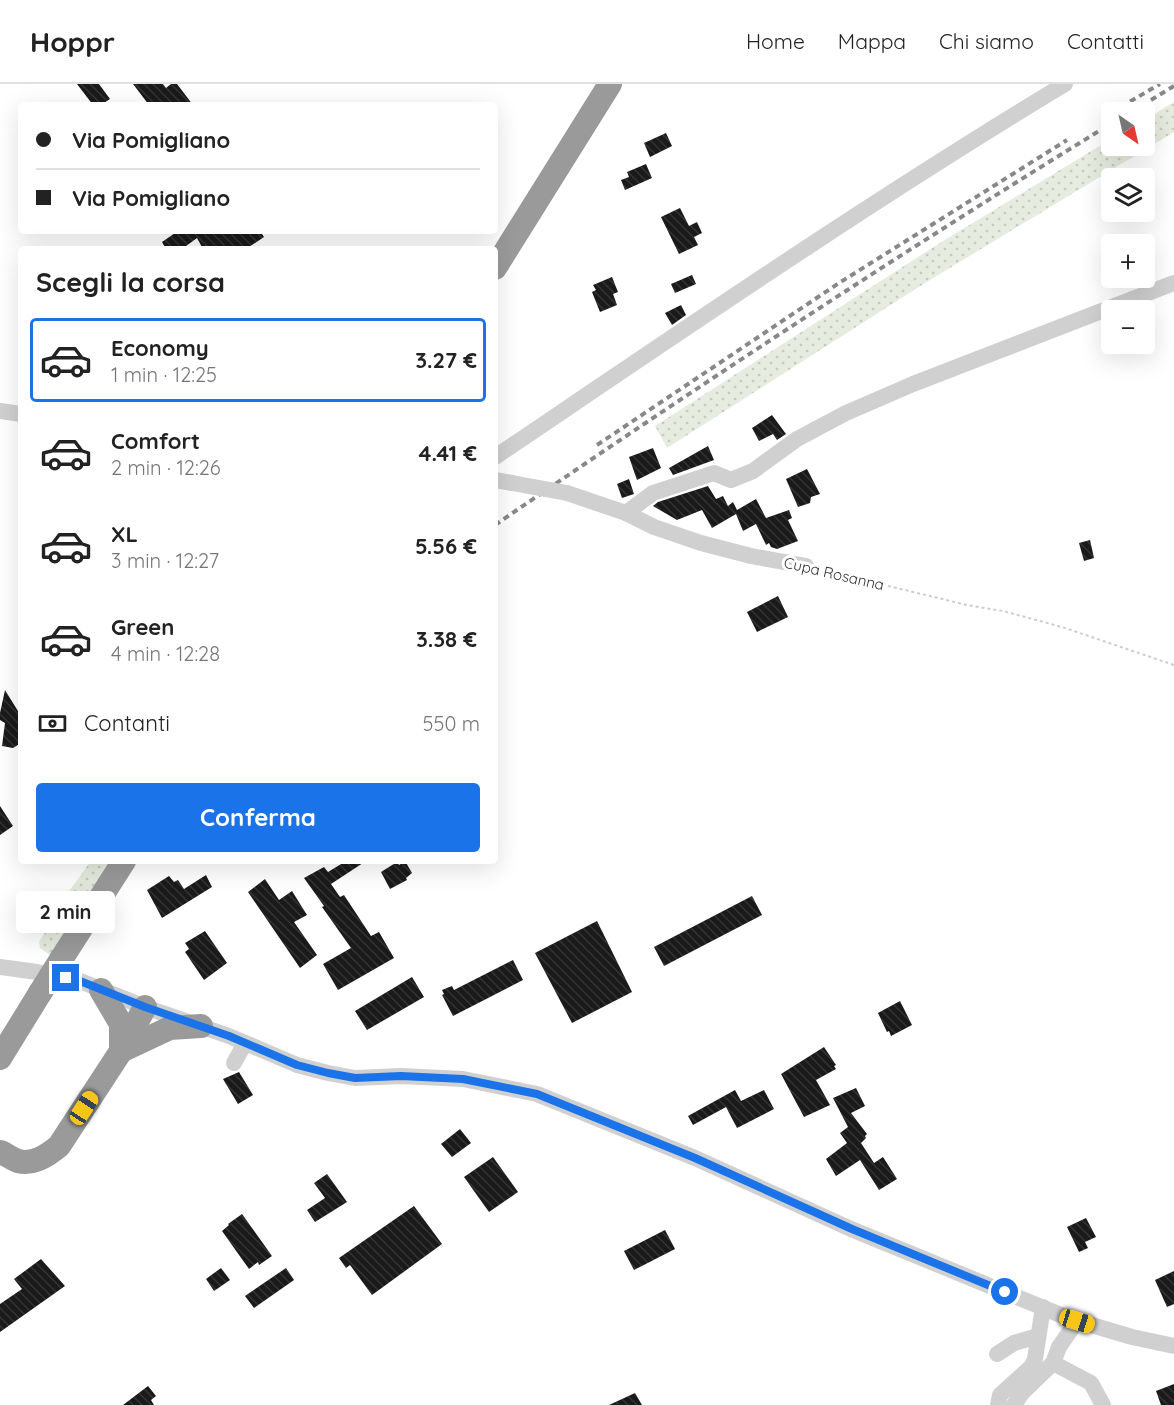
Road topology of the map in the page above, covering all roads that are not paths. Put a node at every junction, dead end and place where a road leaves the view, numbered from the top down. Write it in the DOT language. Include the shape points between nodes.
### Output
graph roads {
  1 [pos="610,84"];
  2 [pos="1065,84"];
  3 [pos="498,263"];
  4 [pos="1174,283"];
  5 [pos="0,411"];
  6 [pos="18,414"];
  7 [pos="498,454"];
  8 [pos="498,481"];
  9 [pos="626,513"];
  10 [pos="806,566"];
  11 [pos="121,864"];
  12 [pos="0,967"];
  13 [pos="101,990"];
  14 [pos="145,1007"];
  15 [pos="25,1018"];
  16 [pos="201,1026"];
  17 [pos="245,1043"];
  18 [pos="121,1051"];
  19 [pos="0,1058"];
  20 [pos="234,1063"];
  21 [pos="0,1078"];
  22 [pos="1,1151"];
  23 [pos="1043,1307"];
  24 [pos="1077,1321"];
  25 [pos="1038,1336"];
  26 [pos="1174,1346"];
  27 [pos="997,1354"];
  28 [pos="1053,1363"];
  29 [pos="998,1405"];
  30 [pos="1014,1405"];
  31 [pos="1103,1405"];
  1 -- 3 [label="highway"];
  2 -- 7 [label="street" via="775,268"];
  4 -- 9 [label="street" via="846,413 798,439 753,471 731,480 714,472 653,493"];
  5 -- 6 [label="street"];
  8 -- 9 [label="street, Cupa Rosanna, bridge" via="567,493"];
  9 -- 10 [label="street, Cupa Rosanna" via="701,543"];
  11 -- 15 [label="highway, bridge"];
  12 -- 13 [label="street" via="66,978"];
  13 -- 14 [label="street"];
  13 -- 18 [label="highway" via="121,1024"];
  14 -- 16 [label="street"];
  14 -- 18 [label="highway"];
  15 -- 19 [label="highway"];
  15 -- 21 [label="highway"];
  16 -- 17 [label="street"];
  16 -- 18 [label="highway" via="170,1028"];
  17 -- 20 [label="street"];
  17 -- 23 [label="street" via="297,1065 355,1078 463,1079 537,1094"];
  18 -- 22 [label="highway" via="59,1146 48,1156 32,1162 19,1161"];
  23 -- 24 [label="street"];
  23 -- 25 [label="street"];
  24 -- 26 [label="street"];
  24 -- 28 [label="street"];
  25 -- 27 [label="street" via="1014,1343"];
  25 -- 29 [label="street" via="1035,1359 1000,1395"];
  28 -- 30 [label="street"];
  28 -- 31 [label="street" via="1091,1383"];
}
